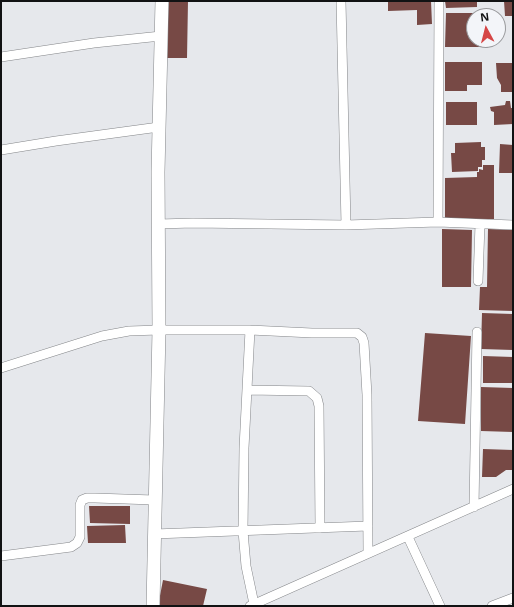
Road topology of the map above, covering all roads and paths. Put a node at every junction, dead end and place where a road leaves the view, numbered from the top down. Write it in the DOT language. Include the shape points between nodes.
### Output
graph roads {
  1 [pos="162,1"];
  2 [pos="341,1"];
  3 [pos="439,1"];
  4 [pos="161,36"];
  5 [pos="1,57"];
  6 [pos="159,127"];
  7 [pos="1,150"];
  8 [pos="438,222"];
  9 [pos="159,224"];
  10 [pos="480,224"];
  11 [pos="346,225"];
  12 [pos="513,225"];
  13 [pos="478,281"];
  14 [pos="158,330"];
  15 [pos="250,330"];
  16 [pos="477,332"];
  17 [pos="1,368"];
  18 [pos="247,390"];
  19 [pos="513,489"];
  20 [pos="154,500"];
  21 [pos="474,507"];
  22 [pos="368,526"];
  23 [pos="320,528"];
  24 [pos="243,530"];
  25 [pos="154,534"];
  26 [pos="408,536"];
  27 [pos="368,553"];
  28 [pos="1,556"];
  29 [pos="513,598"];
  30 [pos="252,605"];
  31 [pos="153,606"];
  32 [pos="440,606"];
  33 [pos="492,606"];
  1 -- 4 [label="main road"];
  2 -- 11 [label="street"];
  3 -- 8 [label="street"];
  4 -- 5 [label="street"];
  4 -- 6 [label="main road"];
  6 -- 7 [label="street"];
  6 -- 9 [label="main road"];
  8 -- 10 [label="street"];
  8 -- 11 [label="street"];
  9 -- 11 [label="street"];
  9 -- 14 [label="main road"];
  10 -- 12 [label="street"];
  10 -- 13 [label="street"];
  14 -- 15 [label="street"];
  14 -- 17 [label="street" via="114,333"];
  14 -- 20 [label="main road"];
  15 -- 18 [label="street"];
  15 -- 22 [label="street" via="357,333 362,337 367,395"];
  16 -- 21 [label="street"];
  18 -- 23 [label="street" via="309,391 318,398"];
  18 -- 24 [label="street"];
  19 -- 21 [label="street"];
  20 -- 25 [label="main road"];
  20 -- 28 [label="street" via="87,498 82,500 80,505 80,537 77,543 71,547"];
  21 -- 26 [label="street"];
  22 -- 23 [label="street"];
  22 -- 27 [label="street"];
  23 -- 24 [label="street"];
  24 -- 25 [label="street"];
  24 -- 30 [label="street"];
  25 -- 31 [label="main road"];
  26 -- 27 [label="street"];
  26 -- 32 [label="street"];
  27 -- 30 [label="street"];
  29 -- 33 [label="street"];
}
